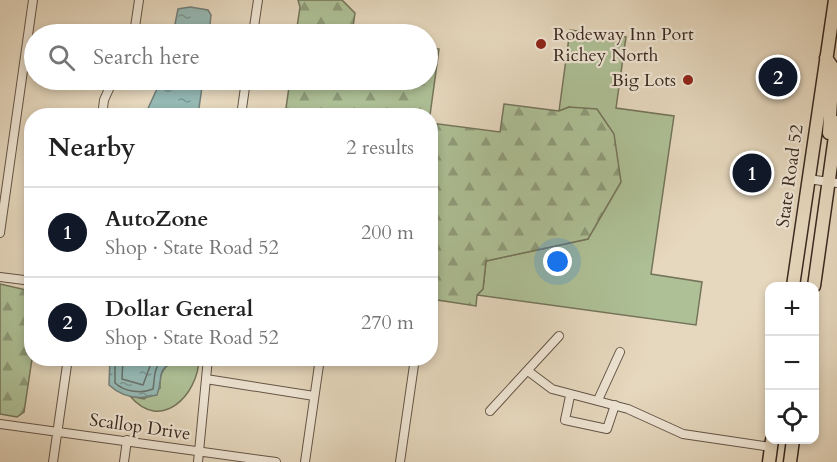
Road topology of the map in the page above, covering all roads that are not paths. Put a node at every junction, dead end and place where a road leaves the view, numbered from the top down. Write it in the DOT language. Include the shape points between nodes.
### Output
graph roads {
  1 [pos="33,0"];
  2 [pos="139,0"];
  3 [pos="258,0"];
  4 [pos="835,0"];
  5 [pos="30,24"];
  6 [pos="135,24"];
  7 [pos="254,24"];
  8 [pos="826,58"];
  9 [pos="24,64"];
  10 [pos="108,90"];
  11 [pos="245,90"];
  12 [pos="103,108"];
  13 [pos="242,108"];
  14 [pos="837,122"];
  15 [pos="833,152"];
  16 [pos="808,179"];
  17 [pos="833,183"];
  18 [pos="0,233"];
  19 [pos="0,277"];
  20 [pos="24,280"];
  21 [pos="794,282"];
  22 [pos="815,282"];
  23 [pos="559,336"];
  24 [pos="620,352"];
  25 [pos="67,366"];
  26 [pos="207,366"];
  27 [pos="319,366"];
  28 [pos="414,366"];
  29 [pos="528,371"];
  30 [pos="206,379"];
  31 [pos="314,396"];
  32 [pos="570,396"];
  33 [pos="598,400"];
  34 [pos="615,405"];
  35 [pos="490,411"];
  36 [pos="0,424"];
  37 [pos="57,431"];
  38 [pos="127,440"];
  39 [pos="765,442"];
  40 [pos="772,444"];
  41 [pos="792,444"];
  42 [pos="200,450"];
  43 [pos="53,462"];
  44 [pos="124,462"];
  45 [pos="198,462"];
  46 [pos="276,462"];
  47 [pos="305,462"];
  48 [pos="400,462"];
  49 [pos="769,462"];
  50 [pos="790,462"];
  1 -- 5 [label="street"];
  2 -- 6 [label="street"];
  3 -- 7 [label="street"];
  4 -- 8 [label="main road, State Road 52"];
  8 -- 15 [label="main road" via="833,68 829,134"];
  8 -- 16 [label="main road, State Road 52"];
  9 -- 18 [label="street"];
  10 -- 12 [label="street"];
  11 -- 13 [label="street"];
  14 -- 15 [label="main road"];
  15 -- 17 [label="main road"];
  16 -- 17 [label="street"];
  16 -- 21 [label="main road, State Road 52"];
  17 -- 22 [label="main road"];
  19 -- 20 [label="street"];
  23 -- 29 [label="street"];
  24 -- 33 [label="street"];
  25 -- 37 [label="street"];
  26 -- 30 [label="street"];
  27 -- 31 [label="street"];
  28 -- 48 [label="street"];
  29 -- 32 [label="street" via="552,389"];
  29 -- 35 [label="street"];
  30 -- 31 [label="street"];
  30 -- 42 [label="street"];
  31 -- 47 [label="street"];
  32 -- 33 [label="street"];
  32 -- 34 [label="street" via="565,420 607,429"];
  33 -- 34 [label="street"];
  34 -- 39 [label="street" via="682,434"];
  36 -- 37 [label="street, Scallop Drive"];
  37 -- 38 [label="street, Scallop Drive"];
  37 -- 43 [label="street"];
  38 -- 42 [label="street, Scallop Drive"];
  38 -- 44 [label="street"];
  40 -- 49 [label="main road"];
  41 -- 50 [label="main road"];
  42 -- 45 [label="street"];
  42 -- 46 [label="street, Scallop Drive"];
}
